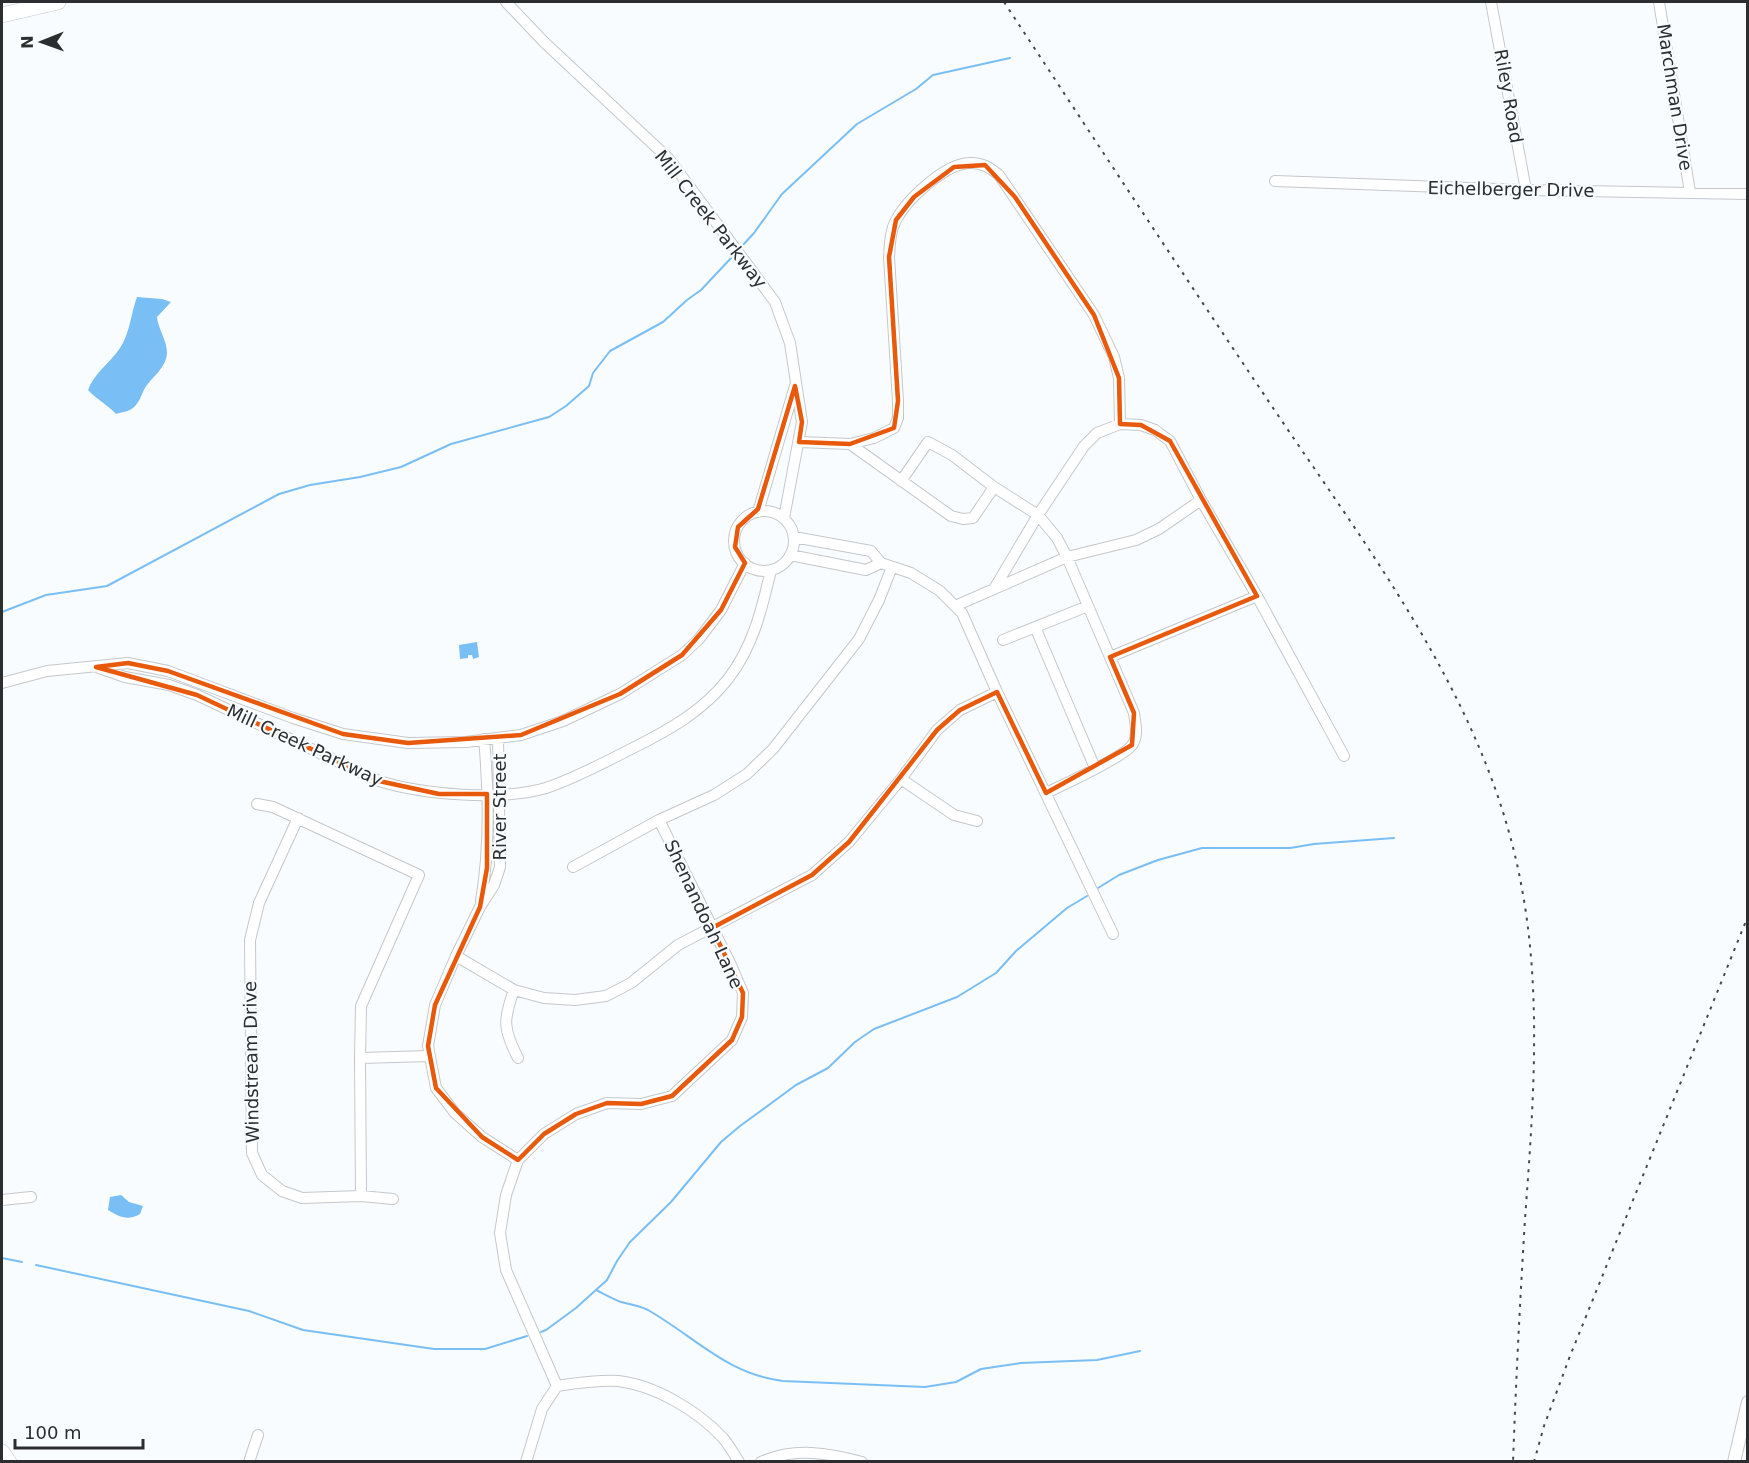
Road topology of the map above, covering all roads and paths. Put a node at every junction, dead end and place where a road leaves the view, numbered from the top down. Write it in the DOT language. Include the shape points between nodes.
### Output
graph roads {
  1 [pos="58,2"];
  2 [pos="506,2"];
  3 [pos="1491,2"];
  4 [pos="1659,2"];
  5 [pos="2,15"];
  6 [pos="1275,181"];
  7 [pos="1526,190"];
  8 [pos="1690,192"];
  9 [pos="1748,194"];
  10 [pos="795,386"];
  11 [pos="1120,424"];
  12 [pos="799,442"];
  13 [pos="850,444"];
  14 [pos="901,481"];
  15 [pos="994,488"];
  16 [pos="1201,500"];
  17 [pos="758,512"];
  18 [pos="1038,516"];
  19 [pos="784,518"];
  20 [pos="794,537"];
  21 [pos="790,555"];
  22 [pos="1067,557"];
  23 [pos="745,563"];
  24 [pos="881,563"];
  25 [pos="892,567"];
  26 [pos="771,570"];
  27 [pos="994,590"];
  28 [pos="1257,596"];
  29 [pos="955,606"];
  30 [pos="1088,606"];
  31 [pos="1035,627"];
  32 [pos="1003,640"];
  33 [pos="1110,657"];
  34 [pos="96,667"];
  35 [pos="2,683"];
  36 [pos="997,692"];
  37 [pos="498,738"];
  38 [pos="484,739"];
  39 [pos="1344,756"];
  40 [pos="1095,768"];
  41 [pos="901,780"];
  42 [pos="487,794"];
  43 [pos="500,794"];
  44 [pos="1046,794"];
  45 [pos="257,804"];
  46 [pos="298,818"];
  47 [pos="659,820"];
  48 [pos="977,821"];
  49 [pos="573,867"];
  50 [pos="480,907"];
  51 [pos="712,928"];
  52 [pos="1113,934"];
  53 [pos="456,956"];
  54 [pos="514,990"];
  55 [pos="430,1056"];
  56 [pos="360,1058"];
  57 [pos="518,1058"];
  58 [pos="518,1160"];
  59 [pos="31,1197"];
  60 [pos="362,1197"];
  61 [pos="393,1199"];
  62 [pos="2,1200"];
  63 [pos="557,1386"];
  64 [pos="1748,1402"];
  65 [pos="258,1435"];
  66 [pos="2,1452"];
  67 [pos="9,1461"];
  68 [pos="249,1461"];
  69 [pos="526,1461"];
  70 [pos="739,1461"];
  71 [pos="761,1461"];
  72 [pos="862,1461"];
  73 [pos="1734,1461"];
  1 -- 5 [label="main road"];
  2 -- 10 [label="street, Mill Creek Parkway" via="669,159 776,302 790,343"];
  3 -- 7 [label="street, Riley Road"];
  4 -- 8 [label="street, Marchman Drive"];
  6 -- 7 [label="street, Eichelberger Drive"];
  7 -- 8 [label="street, Eichelberger Drive"];
  8 -- 9 [label="street, Eichelberger Drive"];
  10 -- 12 [label="street, Mill Creek Parkway" via="802,422"];
  10 -- 17 [label="street"];
  11 -- 13 [label="street" via="1119,378 1114,357 1094,315 999,175 985,165 969,163 954,167 933,181 896,220 890,237 890,257 898,418 894,428"];
  11 -- 16 [label="street" via="1141,425 1170,441"];
  11 -- 18 [label="street" via="1097,433 1084,446"];
  12 -- 13 [label="street"];
  12 -- 19 [label="street, Mill Creek Parkway"];
  13 -- 14 [label="street"];
  14 -- 15 [label="street" via="951,516 963,519 973,518"];
  14 -- 15 [label="street" via="928,442 952,455"];
  15 -- 18 [label="street"];
  16 -- 22 [label="street" via="1136,540"];
  16 -- 28 [label="street"];
  17 -- 19 [label="street" via="773,512"];
  17 -- 23 [label="street" via="744,518 735,536 735,547"];
  18 -- 22 [label="street"];
  18 -- 27 [label="street"];
  19 -- 20 [label="street"];
  20 -- 21 [label="street"];
  20 -- 24 [label="street" via="871,551"];
  21 -- 24 [label="street" via="866,570"];
  21 -- 26 [label="street"];
  22 -- 27 [label="street"];
  22 -- 30 [label="street"];
  23 -- 26 [label="street"];
  23 -- 37 [label="street, Mill Creek Parkway" via="721,610 682,654 620,694 563,721"];
  24 -- 25 [label="street"];
  25 -- 29 [label="street" via="911,573"];
  25 -- 47 [label="street" via="859,639 773,749 747,774 714,795"];
  26 -- 43 [label="street, Mill Creek Parkway" via="749,646 709,702 666,732 580,774 545,788"];
  27 -- 29 [label="street"];
  28 -- 33 [label="street"];
  28 -- 39 [label="street"];
  29 -- 36 [label="street" via="962,613"];
  30 -- 31 [label="street"];
  30 -- 33 [label="street"];
  31 -- 32 [label="street"];
  31 -- 40 [label="street"];
  33 -- 40 [label="street" via="1134,712 1136,732 1132,745"];
  34 -- 35 [label="street, Mill Creek Parkway" via="47,671"];
  34 -- 38 [label="street, Mill Creek Parkway" via="128,663 168,671 344,734 408,743"];
  34 -- 42 [label="street, Mill Creek Parkway" via="197,695 379,781 439,794"];
  36 -- 41 [label="street" via="960,710 937,730"];
  36 -- 44 [label="street"];
  37 -- 38 [label="street, Mill Creek Parkway"];
  37 -- 43 [label="street, River Street"];
  38 -- 42 [label="street, River Street"];
  40 -- 44 [label="street"];
  41 -- 48 [label="street" via="954,815"];
  41 -- 51 [label="street" via="849,842 812,875"];
  42 -- 43 [label="street, Mill Creek Parkway"];
  42 -- 50 [label="street, River Street" via="487,868"];
  43 -- 50 [label="street, River Street" via="500,867"];
  44 -- 52 [label="street"];
  45 -- 46 [label="street"];
  46 -- 56 [label="street" via="418,874 361,1006"];
  46 -- 60 [label="street, Windstream Drive" via="259,903 250,940 252,1153 262,1174 282,1191 302,1197"];
  47 -- 49 [label="street"];
  47 -- 51 [label="street, Shenandoah Lane"];
  50 -- 53 [label="street, River Street"];
  51 -- 54 [label="street" via="678,945 631,983 606,996 544,998"];
  51 -- 58 [label="street, Shenandoah Lane" via="743,993 742,1017 732,1040 672,1096 641,1104 607,1103 576,1114 544,1134"];
  53 -- 54 [label="street"];
  53 -- 55 [label="street, River Street" via="435,1005"];
  54 -- 57 [label="street" via="506,1011 506,1035"];
  55 -- 56 [label="street"];
  55 -- 58 [label="street, River Street" via="436,1088 455,1113 482,1137"];
  56 -- 60 [label="street"];
  58 -- 63 [label="street" via="506,1195 500,1233 507,1270"];
  59 -- 62 [label="street"];
  60 -- 61 [label="street, Windstream Drive"];
  63 -- 69 [label="street" via="542,1409"];
  63 -- 70 [label="street" via="618,1382 651,1389 685,1406 724,1439"];
  64 -- 73 [label="street"];
  65 -- 68 [label="street"];
  66 -- 67 [label="main road"];
  71 -- 72 [label="street" via="793,1452"];
}
